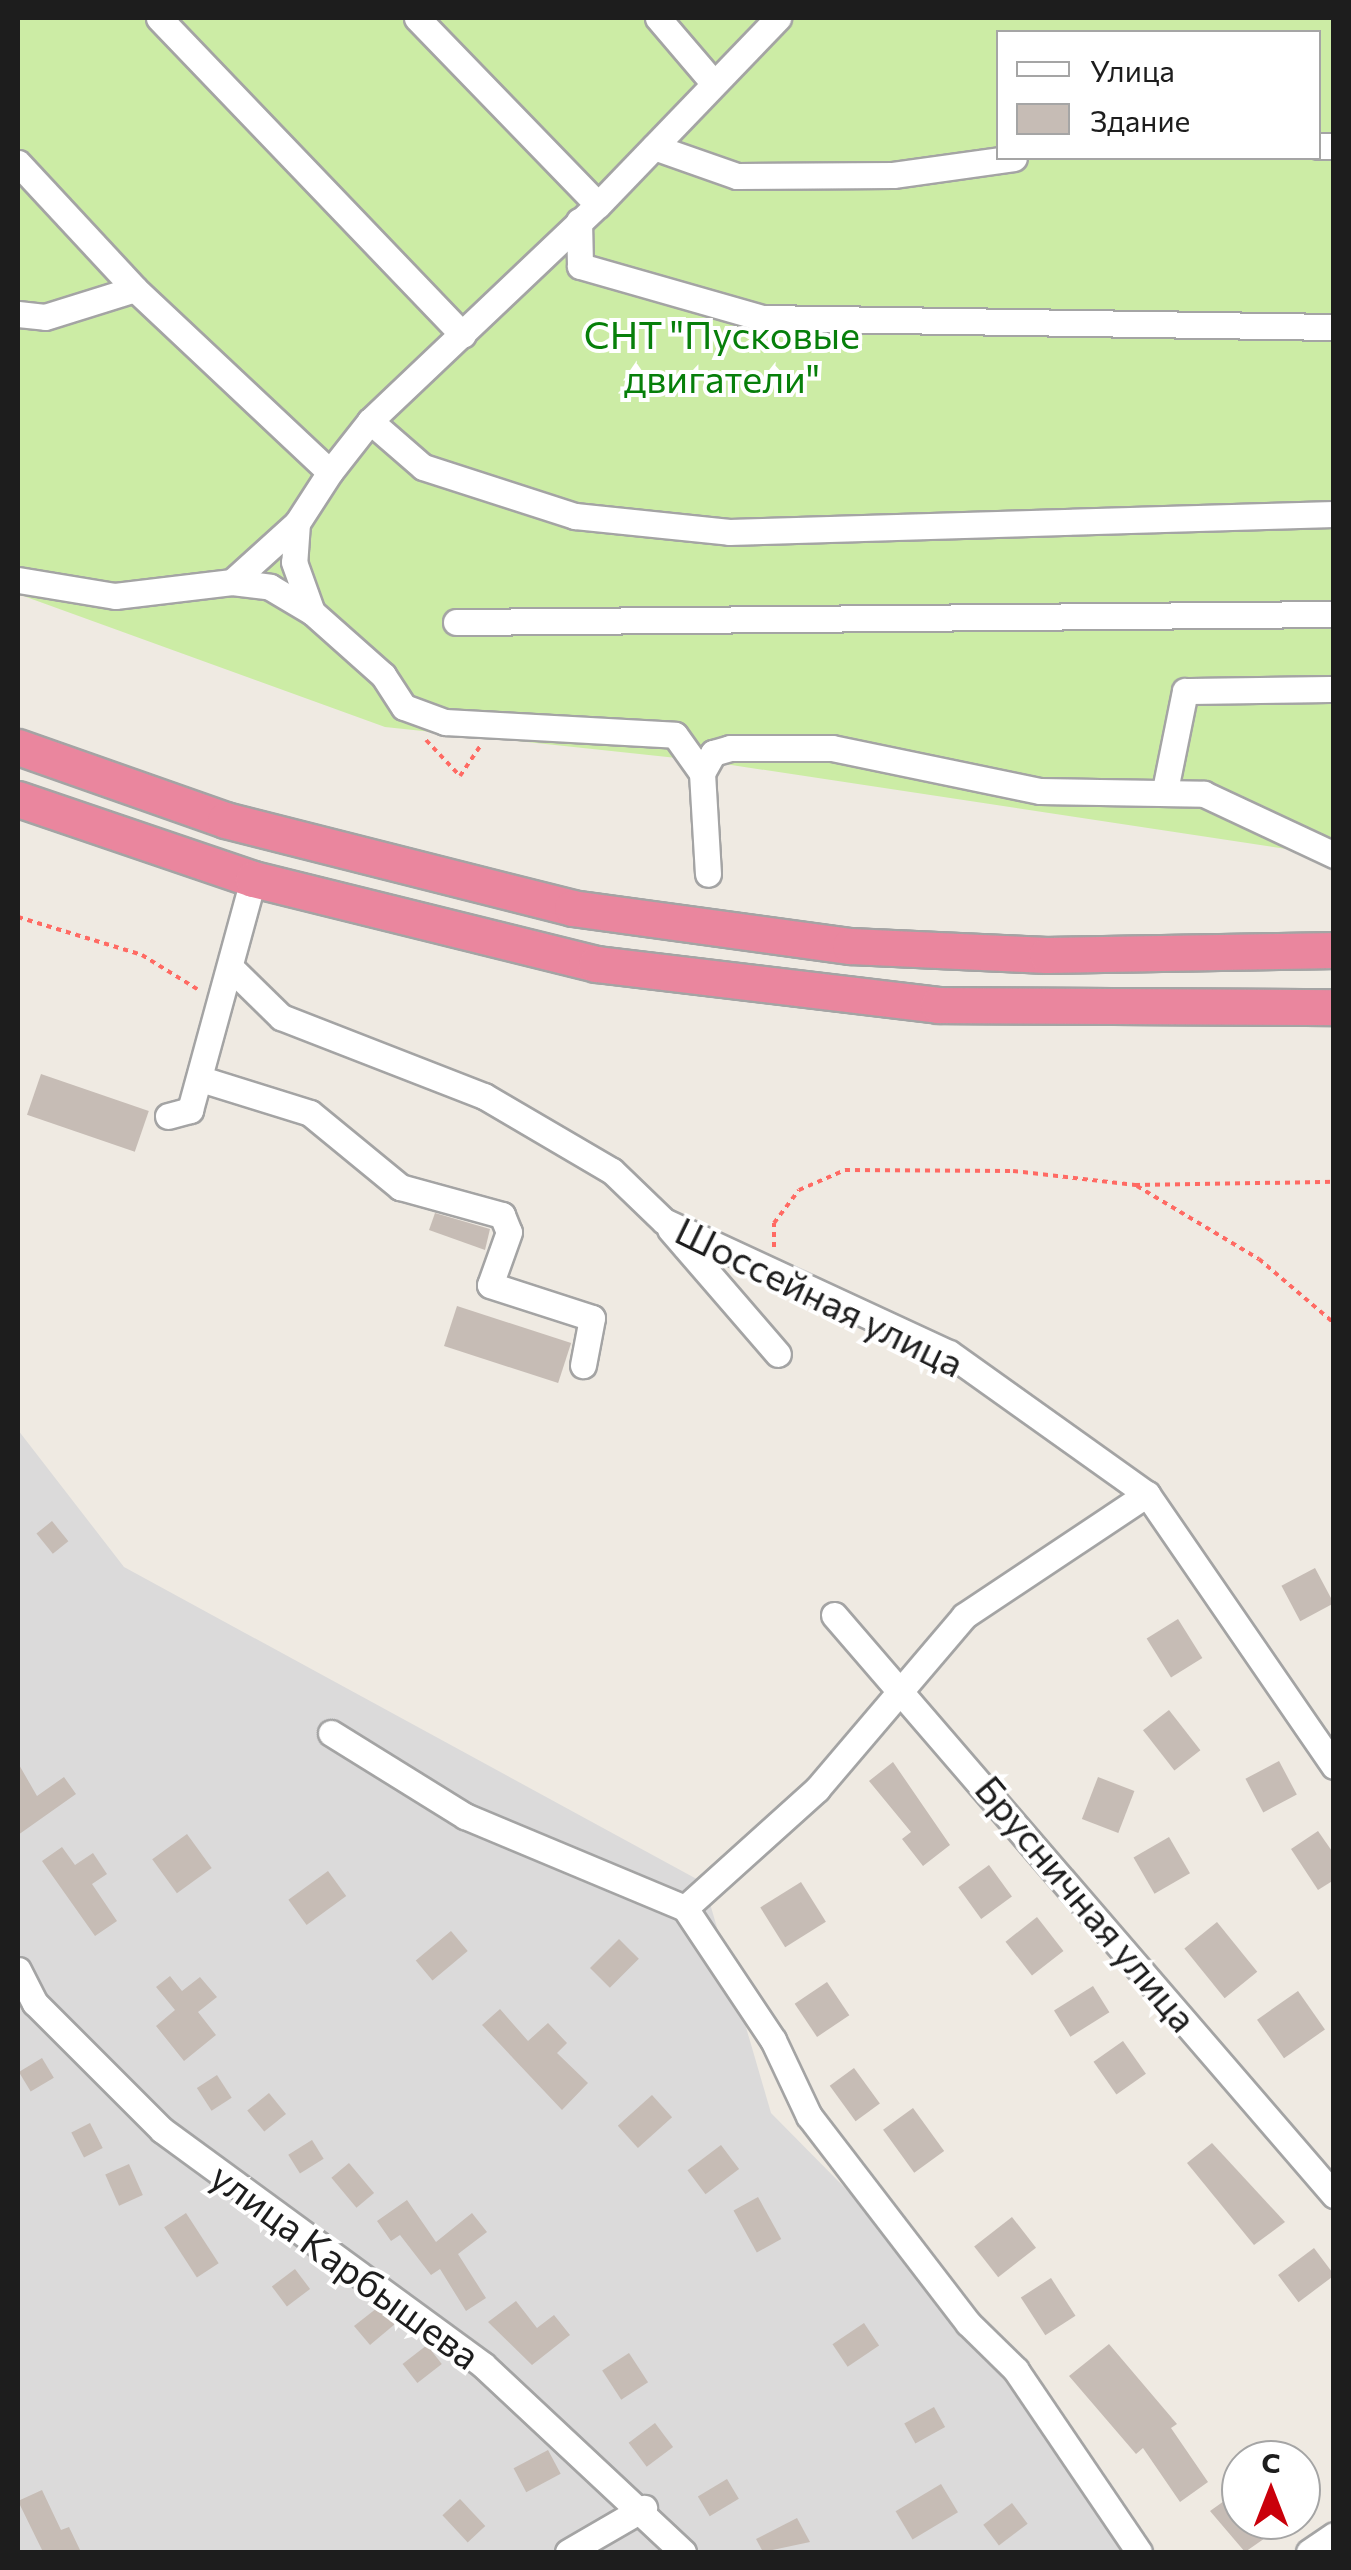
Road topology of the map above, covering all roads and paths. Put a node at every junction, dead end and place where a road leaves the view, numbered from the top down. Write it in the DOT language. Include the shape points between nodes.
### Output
graph roads {
  1 [pos="159,18"];
  2 [pos="417,18"];
  3 [pos="658,18"];
  4 [pos="778,18"];
  5 [pos="710,80"];
  6 [pos="654,147"];
  7 [pos="1000,160"];
  8 [pos="18,163"];
  9 [pos="589,213"];
  10 [pos="135,289"];
  11 [pos="18,314"];
  12 [pos="1334,327"];
  13 [pos="463,334"];
  14 [pos="370,421"];
  15 [pos="330,472"];
  16 [pos="1334,514"];
  17 [pos="297,523"];
  18 [pos="18,580"];
  19 [pos="232,582"];
  20 [pos="312,612"];
  21 [pos="1334,614"];
  22 [pos="456,622"];
  23 [pos="1334,689"];
  24 [pos="504,728"];
  25 [pos="18,747"];
  26 [pos="702,774"];
  27 [pos="460,776"];
  28 [pos="1165,790"];
  29 [pos="18,798"];
  30 [pos="1334,855"];
  31 [pos="708,874"];
  32 [pos="254,879"];
  33 [pos="18,917"];
  34 [pos="1334,950"];
  35 [pos="232,970"];
  36 [pos="221,1004"];
  37 [pos="1334,1007"];
  38 [pos="200,1078"];
  39 [pos="168,1116"];
  40 [pos="1334,1182"];
  41 [pos="1135,1185"];
  42 [pos="664,1221"];
  43 [pos="775,1272"];
  44 [pos="1334,1323"];
  45 [pos="778,1354"];
  46 [pos="582,1365"];
  47 [pos="1146,1494"];
  48 [pos="834,1615"];
  49 [pos="905,1694"];
  50 [pos="331,1734"];
  51 [pos="1334,1766"];
  52 [pos="685,1908"];
  53 [pos="18,1970"];
  54 [pos="26,2006"];
  55 [pos="1334,2195"];
  56 [pos="644,2508"];
  57 [pos="1334,2535"];
  58 [pos="568,2552"];
  59 [pos="683,2552"];
  60 [pos="1139,2552"];
  61 [pos="1310,2552"];
  1 -- 13 [label="street"];
  2 -- 9 [label="street"];
  3 -- 5 [label="street"];
  4 -- 5 [label="street"];
  5 -- 6 [label="street"];
  6 -- 7 [label="street" via="737,176 893,175"];
  6 -- 9 [label="street"];
  8 -- 10 [label="street"];
  9 -- 12 [label="street" via="580,266 762,318"];
  9 -- 13 [label="street"];
  10 -- 11 [label="street" via="45,317"];
  10 -- 15 [label="street"];
  13 -- 14 [label="street"];
  14 -- 15 [label="street"];
  14 -- 16 [label="street" via="423,467 575,516 729,532"];
  15 -- 17 [label="street"];
  17 -- 19 [label="street"];
  17 -- 20 [label="street" via="294,562"];
  18 -- 19 [label="street" via="115,596"];
  19 -- 20 [label="street" via="270,587"];
  20 -- 24 [label="street" via="382,675 404,708"];
  21 -- 22 [label="street"];
  23 -- 28 [label="street" via="1185,691"];
  24 -- 26 [label="street" via="675,735"];
  24 -- 27 [label="path"];
  25 -- 34 [label="highway" via="226,820 572,908 850,946 1046,955"];
  26 -- 28 [label="street" via="713,753 730,748 812,747 1040,791"];
  26 -- 31 [label="street"];
  28 -- 30 [label="street" via="1204,794"];
  29 -- 32 [label="highway"];
  32 -- 35 [label="street"];
  32 -- 37 [label="highway" via="596,964 770,990 1085,1010"];
  33 -- 36 [label="path" via="142,955"];
  35 -- 36 [label="street"];
  35 -- 42 [label="street, Шоссейная улица" via="281,1018 500,1106 612,1171"];
  36 -- 38 [label="street"];
  38 -- 39 [label="street" via="190,1110"];
  38 -- 46 [label="street" via="310,1113 400,1186 502,1215 509,1232 490,1285 592,1318"];
  40 -- 41 [label="path"];
  41 -- 43 [label="path" via="1013,1172 845,1170 798,1190 774,1223"];
  41 -- 44 [label="path" via="1259,1259"];
  42 -- 43 [label="street, Шоссейная улица"];
  42 -- 45 [label="street"];
  43 -- 47 [label="street, Шоссейная улица" via="950,1353"];
  47 -- 49 [label="street" via="964,1616"];
  47 -- 51 [label="street, Шоссейная улица"];
  48 -- 49 [label="street, Брусничная улица"];
  49 -- 52 [label="street"];
  49 -- 55 [label="street, Брусничная улица"];
  50 -- 52 [label="street" via="465,1816"];
  52 -- 60 [label="street" via="773,2040 809,2116 968,2323 1016,2370"];
  53 -- 54 [label="street, улица Карбышева"];
  54 -- 56 [label="street, улица Карбышева" via="162,2130 483,2365"];
  56 -- 58 [label="street"];
  56 -- 59 [label="street, улица Карбышева"];
  57 -- 61 [label="street"];
}
